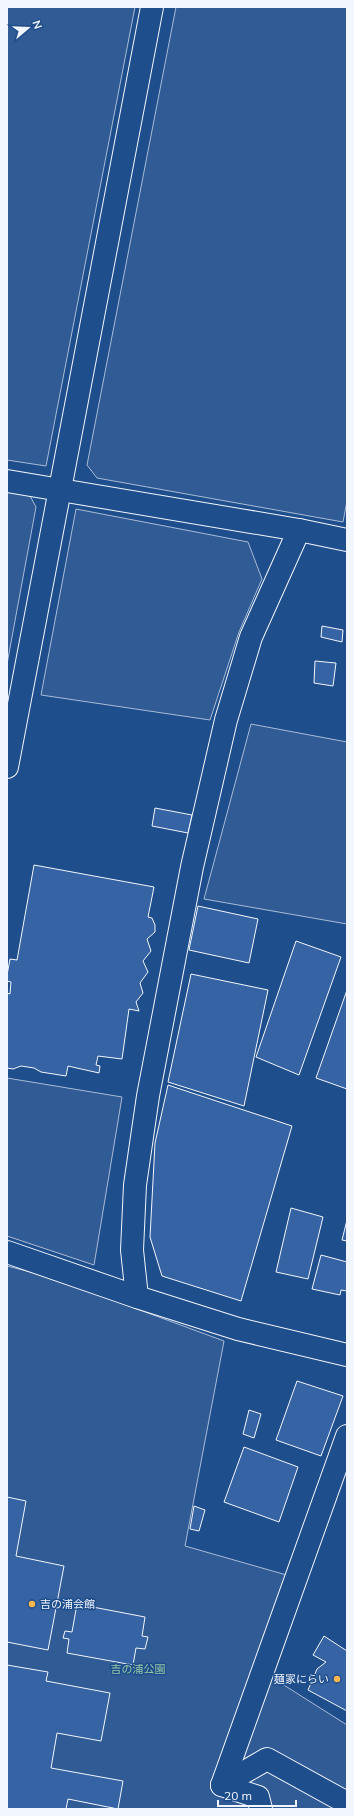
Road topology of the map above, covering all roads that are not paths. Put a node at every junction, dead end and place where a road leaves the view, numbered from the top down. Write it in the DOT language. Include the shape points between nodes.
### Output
graph roads {
  1 [pos="152,7"];
  2 [pos="7,481"];
  3 [pos="59,490"];
  4 [pos="299,530"];
  5 [pos="347,540"];
  6 [pos="7,767"];
  7 [pos="7,1252"];
  8 [pos="137,1297"];
  9 [pos="347,1355"];
  10 [pos="347,1436"];
  11 [pos="222,1785"];
  12 [pos="347,1802"];
  13 [pos="261,1809"];
  1 -- 3 [label="street"];
  2 -- 3 [label="street"];
  3 -- 4 [label="street"];
  3 -- 6 [label="street"];
  4 -- 5 [label="street"];
  4 -- 8 [label="street" via="251,637 226,720 192,867 148,1096 135,1185 132,1250"];
  7 -- 8 [label="street"];
  8 -- 9 [label="street" via="238,1329"];
  10 -- 11 [label="street"];
  11 -- 12 [label="street" via="267,1759"];
  11 -- 13 [label="street" via="258,1797"];
}
